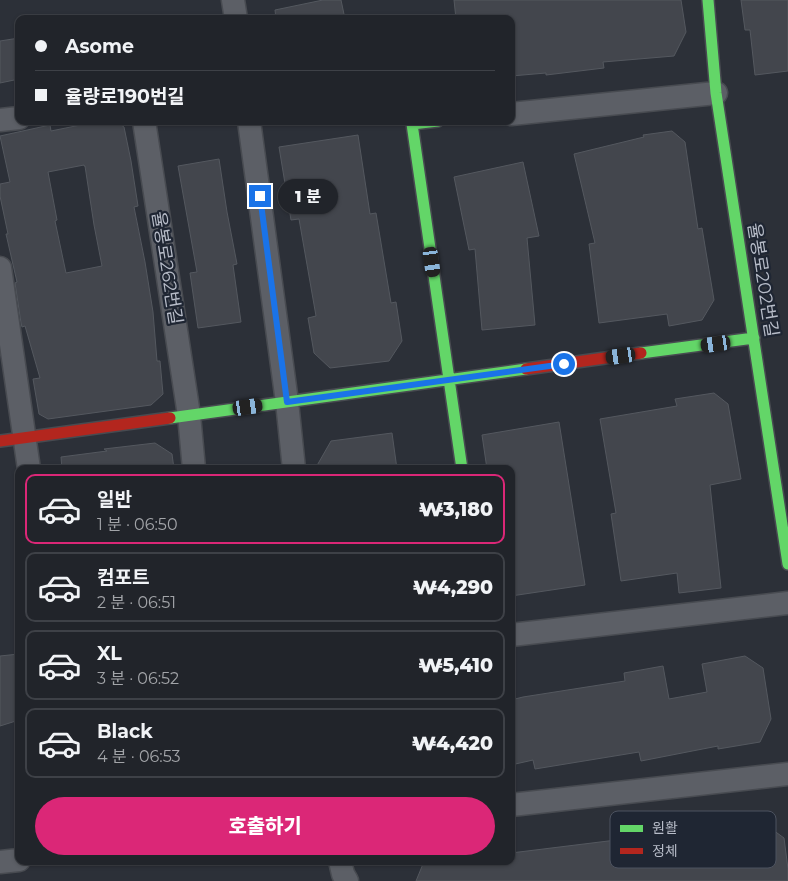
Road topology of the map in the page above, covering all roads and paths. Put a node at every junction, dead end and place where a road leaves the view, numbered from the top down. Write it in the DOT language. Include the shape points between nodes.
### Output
graph roads {
  1 [pos="233,0"];
  2 [pos="708,0"];
  3 [pos="235,15"];
  4 [pos="716,93"];
  5 [pos="515,114"];
  6 [pos="15,118"];
  7 [pos="0,120"];
  8 [pos="145,125"];
  9 [pos="251,125"];
  10 [pos="412,125"];
  11 [pos="0,268"];
  12 [pos="754,338"];
  13 [pos="450,380"];
  14 [pos="287,402"];
  15 [pos="189,415"];
  16 [pos="25,438"];
  17 [pos="0,441"];
  18 [pos="28,465"];
  19 [pos="194,465"];
  20 [pos="294,465"];
  21 [pos="461,465"];
  22 [pos="788,564"];
  23 [pos="788,603"];
  24 [pos="515,635"];
  25 [pos="788,774"];
  26 [pos="515,805"];
  27 [pos="15,860"];
  28 [pos="0,862"];
  29 [pos="341,865"];
  30 [pos="347,881"];
  1 -- 3 [label="street"];
  2 -- 4 [label="street, 율봉로202번길"];
  4 -- 5 [label="street"];
  4 -- 12 [label="street, 율봉로202번길"];
  6 -- 7 [label="street"];
  8 -- 15 [label="street, 율봉로262번길"];
  9 -- 14 [label="street"];
  10 -- 13 [label="street"];
  11 -- 16 [label="street"];
  12 -- 13 [label="street"];
  12 -- 22 [label="street, 율봉로202번길"];
  13 -- 14 [label="street"];
  13 -- 21 [label="street"];
  14 -- 15 [label="street"];
  14 -- 20 [label="street"];
  15 -- 16 [label="street"];
  15 -- 19 [label="street, 율봉로262번길"];
  16 -- 17 [label="street"];
  16 -- 18 [label="street"];
  23 -- 24 [label="street"];
  25 -- 26 [label="street"];
  27 -- 28 [label="street"];
  29 -- 30 [label="street"];
}
